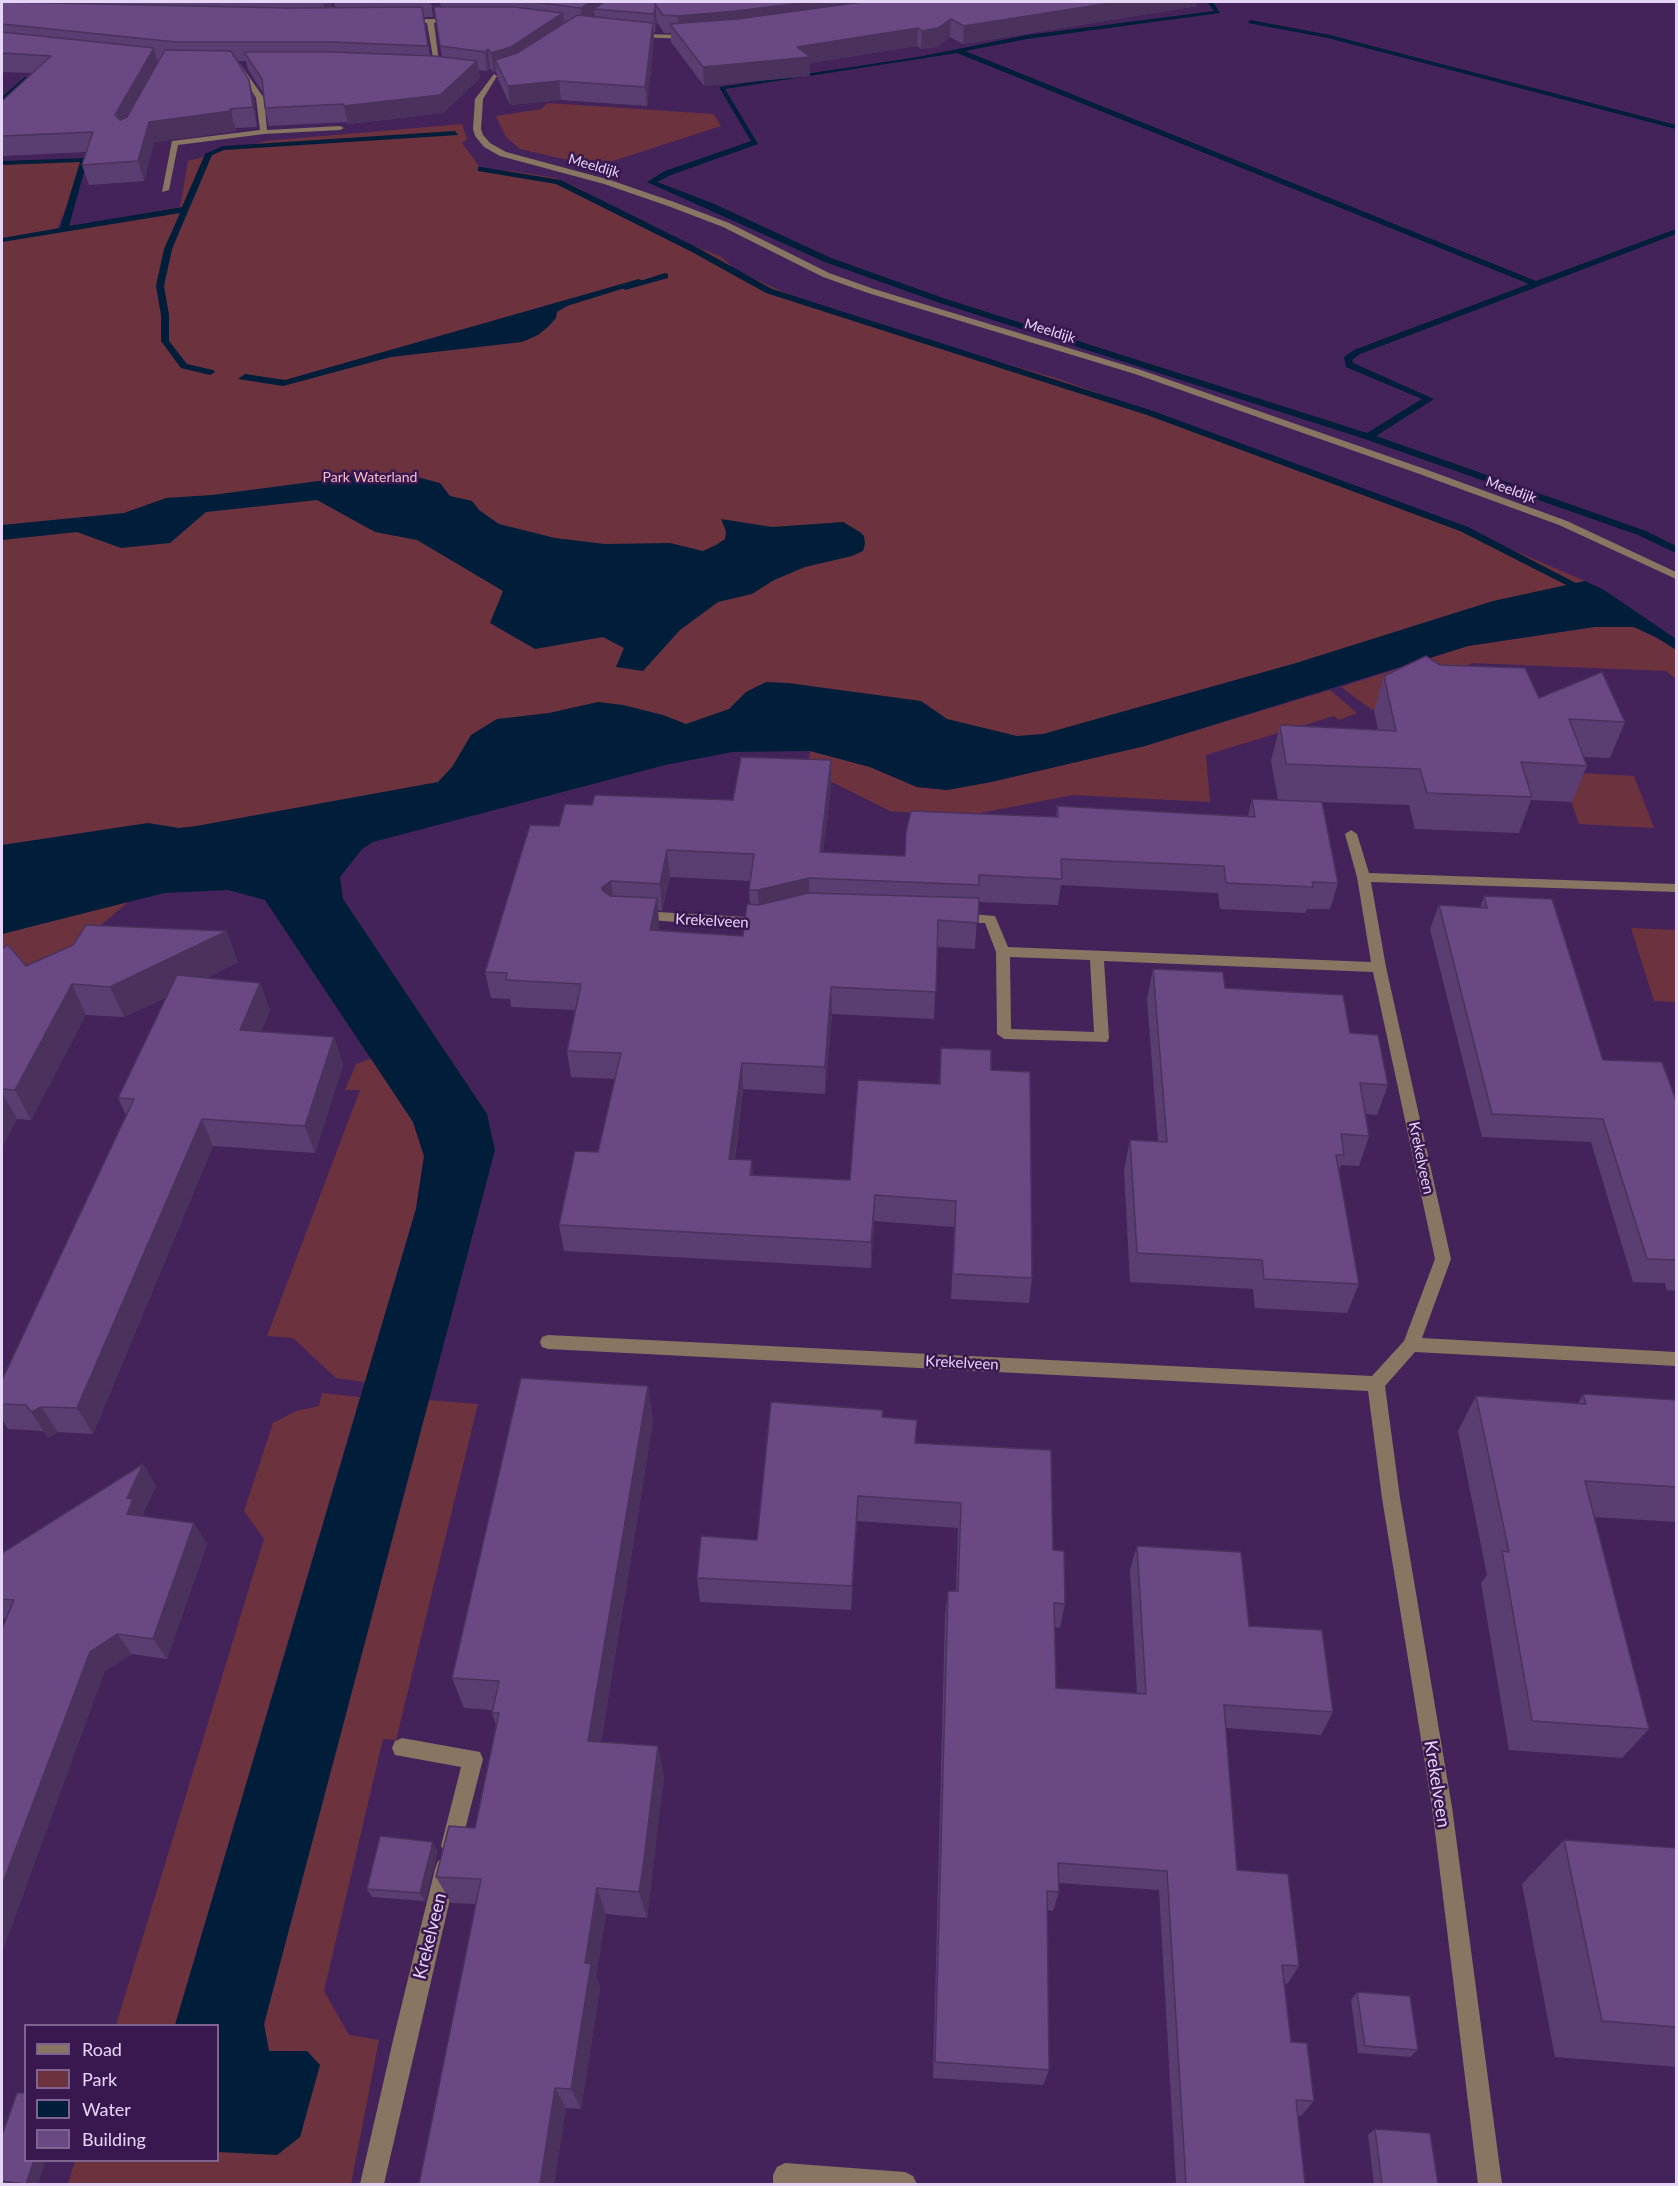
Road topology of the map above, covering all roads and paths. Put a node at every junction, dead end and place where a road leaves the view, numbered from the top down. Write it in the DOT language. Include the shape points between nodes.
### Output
graph roads {
  1 [pos="437,11"];
  2 [pos="439,20"];
  3 [pos="396,21"];
  4 [pos="430,21"];
  5 [pos="461,21"];
  6 [pos="632,36"];
  7 [pos="699,37"];
  8 [pos="249,65"];
  9 [pos="229,66"];
  10 [pos="240,66"];
  11 [pos="427,69"];
  12 [pos="438,69"];
  13 [pos="449,71"];
  14 [pos="482,75"];
  15 [pos="340,128"];
  16 [pos="264,132"];
  17 [pos="165,190"];
  18 [pos="1677,576"];
  19 [pos="1351,834"];
  20 [pos="1364,877"];
  21 [pos="1677,888"];
  22 [pos="626,916"];
  23 [pos="945,918"];
  24 [pos="779,919"];
  25 [pos="1003,952"];
  26 [pos="1097,956"];
  27 [pos="1379,967"];
  28 [pos="548,1342"];
  29 [pos="1412,1345"];
  30 [pos="1677,1359"];
  31 [pos="1376,1384"];
  32 [pos="402,1748"];
  33 [pos="372,2184"];
  34 [pos="785,2184"];
  35 [pos="905,2184"];
  36 [pos="1490,2184"];
  1 -- 2 [label="street"];
  2 -- 4 [label="street"];
  2 -- 5 [label="street"];
  3 -- 4 [label="street"];
  4 -- 12 [label="street"];
  6 -- 7 [label="street"];
  8 -- 10 [label="street"];
  9 -- 10 [label="street"];
  10 -- 16 [label="street" via="260,98"];
  11 -- 12 [label="street"];
  12 -- 13 [label="street"];
  14 -- 18 [label="street, Meeldijk" via="497,75 479,99 477,129 487,145 503,154 671,204 871,291 1138,372 1418,470 1563,523"];
  15 -- 16 [label="street"];
  16 -- 17 [label="street" via="175,142"];
  19 -- 20 [label="street, Krekelveen"];
  20 -- 21 [label="street"];
  20 -- 27 [label="street, Krekelveen"];
  22 -- 24 [label="street, Krekelveen" via="759,924"];
  23 -- 25 [label="street" via="990,920"];
  25 -- 26 [label="street"];
  25 -- 26 [label="street" via="1004,1034 1102,1038"];
  26 -- 27 [label="street"];
  27 -- 29 [label="street, Krekelveen" via="1443,1259"];
  28 -- 31 [label="street, Krekelveen"];
  29 -- 30 [label="street"];
  29 -- 31 [label="street, Krekelveen"];
  31 -- 36 [label="street, Krekelveen" via="1442,1807"];
  32 -- 33 [label="street, Krekelveen" via="474,1759"];
  34 -- 35 [label="street" via="785,2175"];
}
